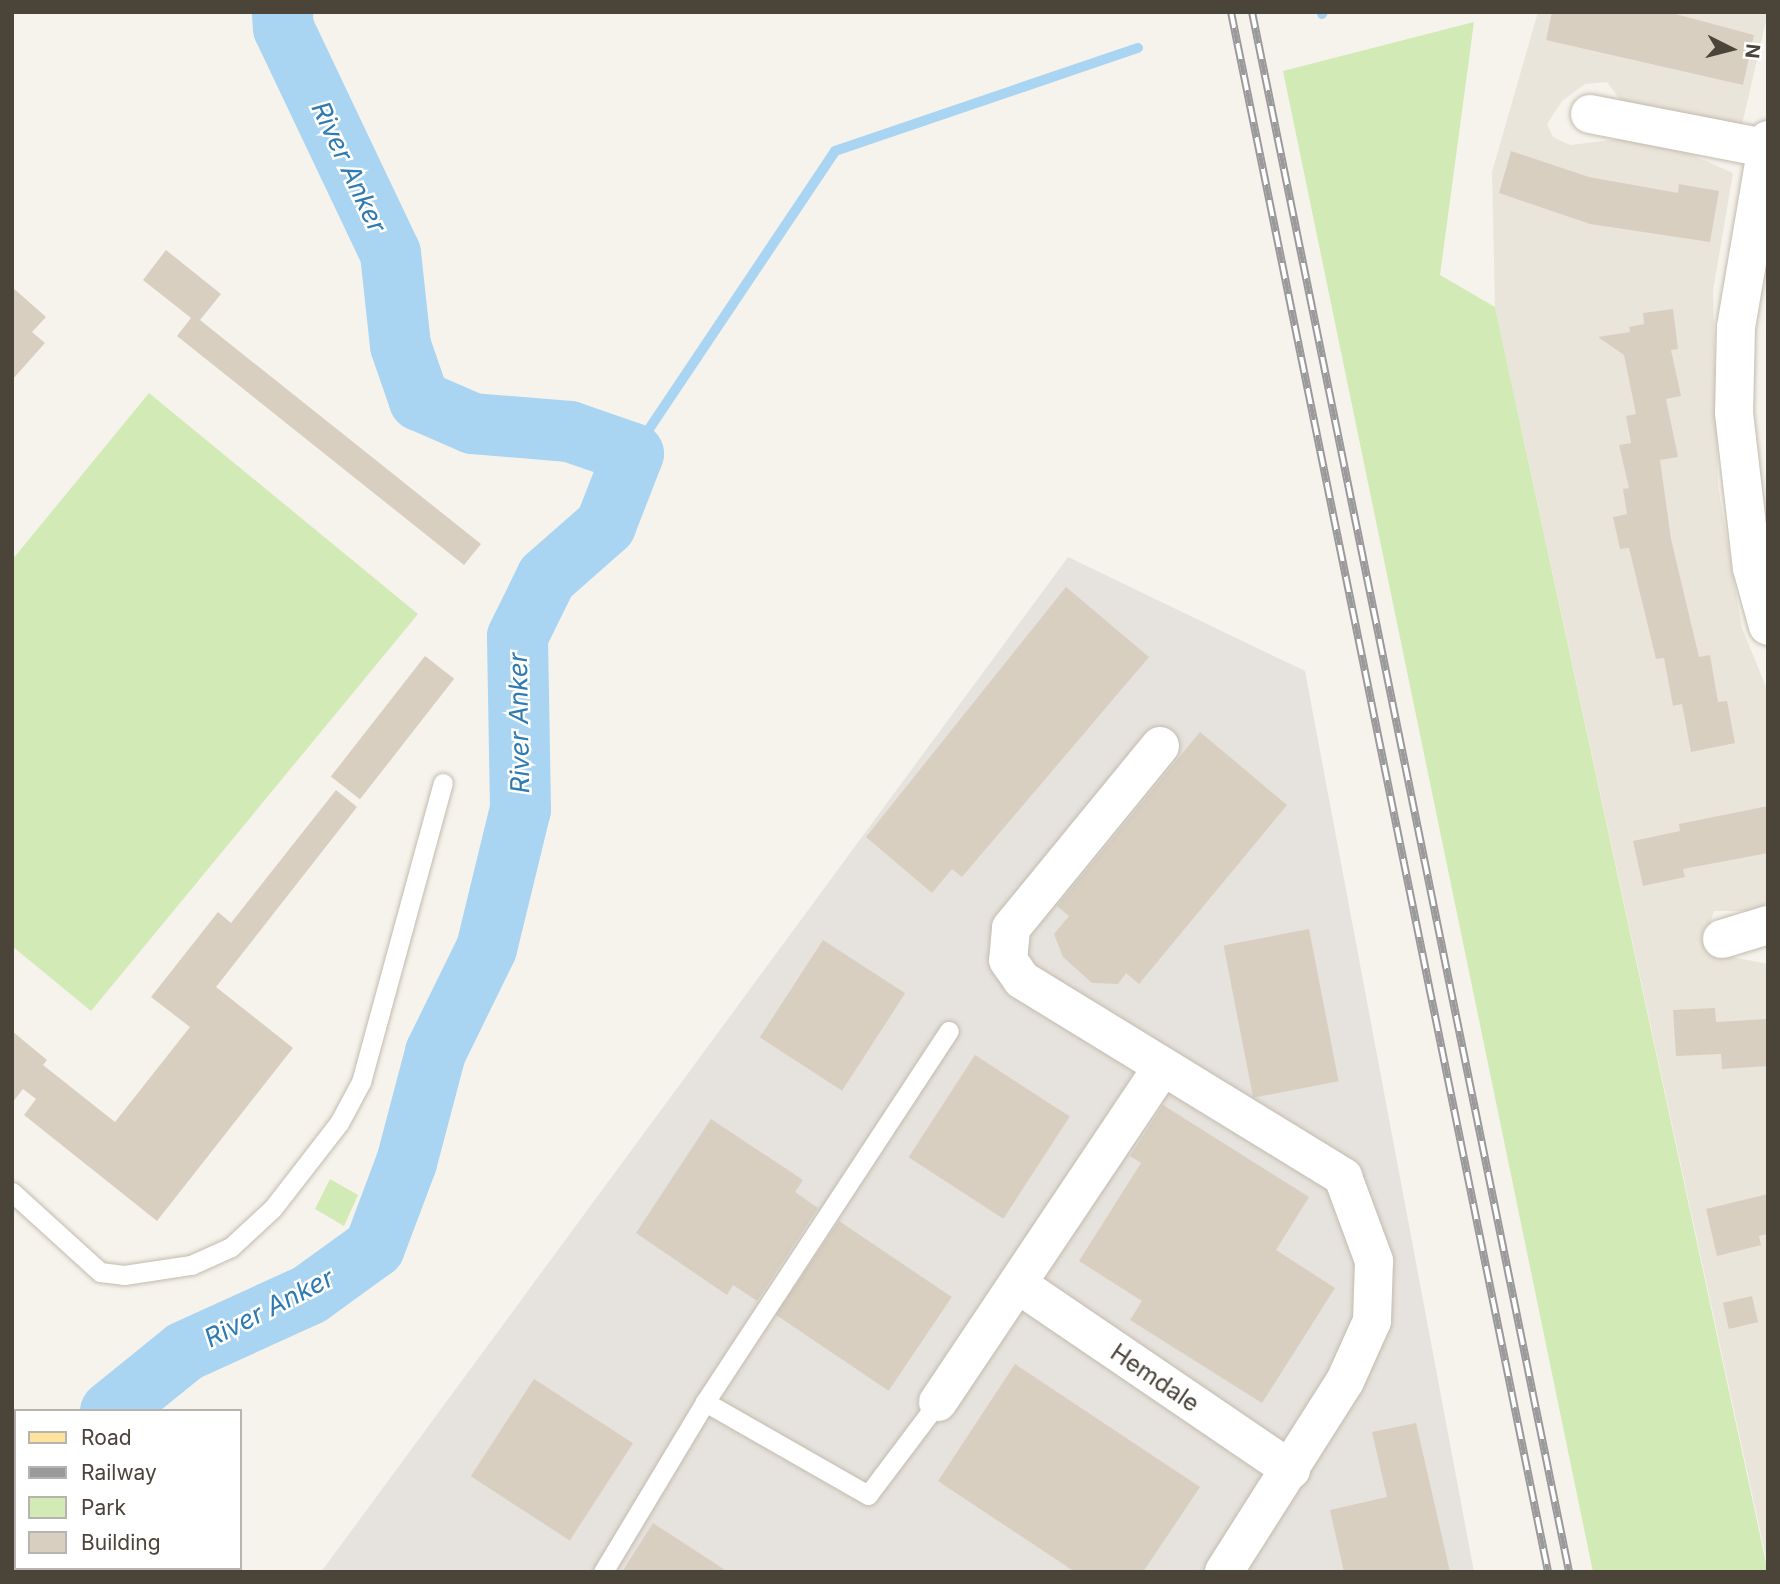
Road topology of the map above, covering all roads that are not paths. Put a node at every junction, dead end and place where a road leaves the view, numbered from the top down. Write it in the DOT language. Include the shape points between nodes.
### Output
graph roads {
  1 [pos="1590,114"];
  2 [pos="1766,144"];
  3 [pos="1752,328"];
  4 [pos="1768,625"];
  5 [pos="1160,746"];
  6 [pos="443,783"];
  7 [pos="1768,925"];
  8 [pos="1722,939"];
  9 [pos="949,1031"];
  10 [pos="1162,1067"];
  11 [pos="12,1192"];
  12 [pos="1019,1284"];
  13 [pos="705,1402"];
  14 [pos="938,1402"];
  15 [pos="1292,1471"];
  16 [pos="603,1572"];
  17 [pos="1224,1572"];
  1 -- 2 [label="street"];
  2 -- 3 [label="street"];
  3 -- 4 [label="street" via="1739,485"];
  5 -- 10 [label="street" via="1011,928 1008,960 1022,980"];
  6 -- 11 [label="lane" via="361,1082 338,1123 273,1208 231,1247 191,1265 124,1275 100,1272"];
  7 -- 8 [label="street"];
  9 -- 13 [label="lane"];
  10 -- 12 [label="street"];
  10 -- 15 [label="street" via="1343,1177 1374,1261 1372,1321 1345,1381"];
  12 -- 14 [label="street"];
  12 -- 15 [label="street, Hemdale"];
  13 -- 14 [label="lane" via="868,1495"];
  13 -- 16 [label="lane"];
  15 -- 17 [label="street"];
}
